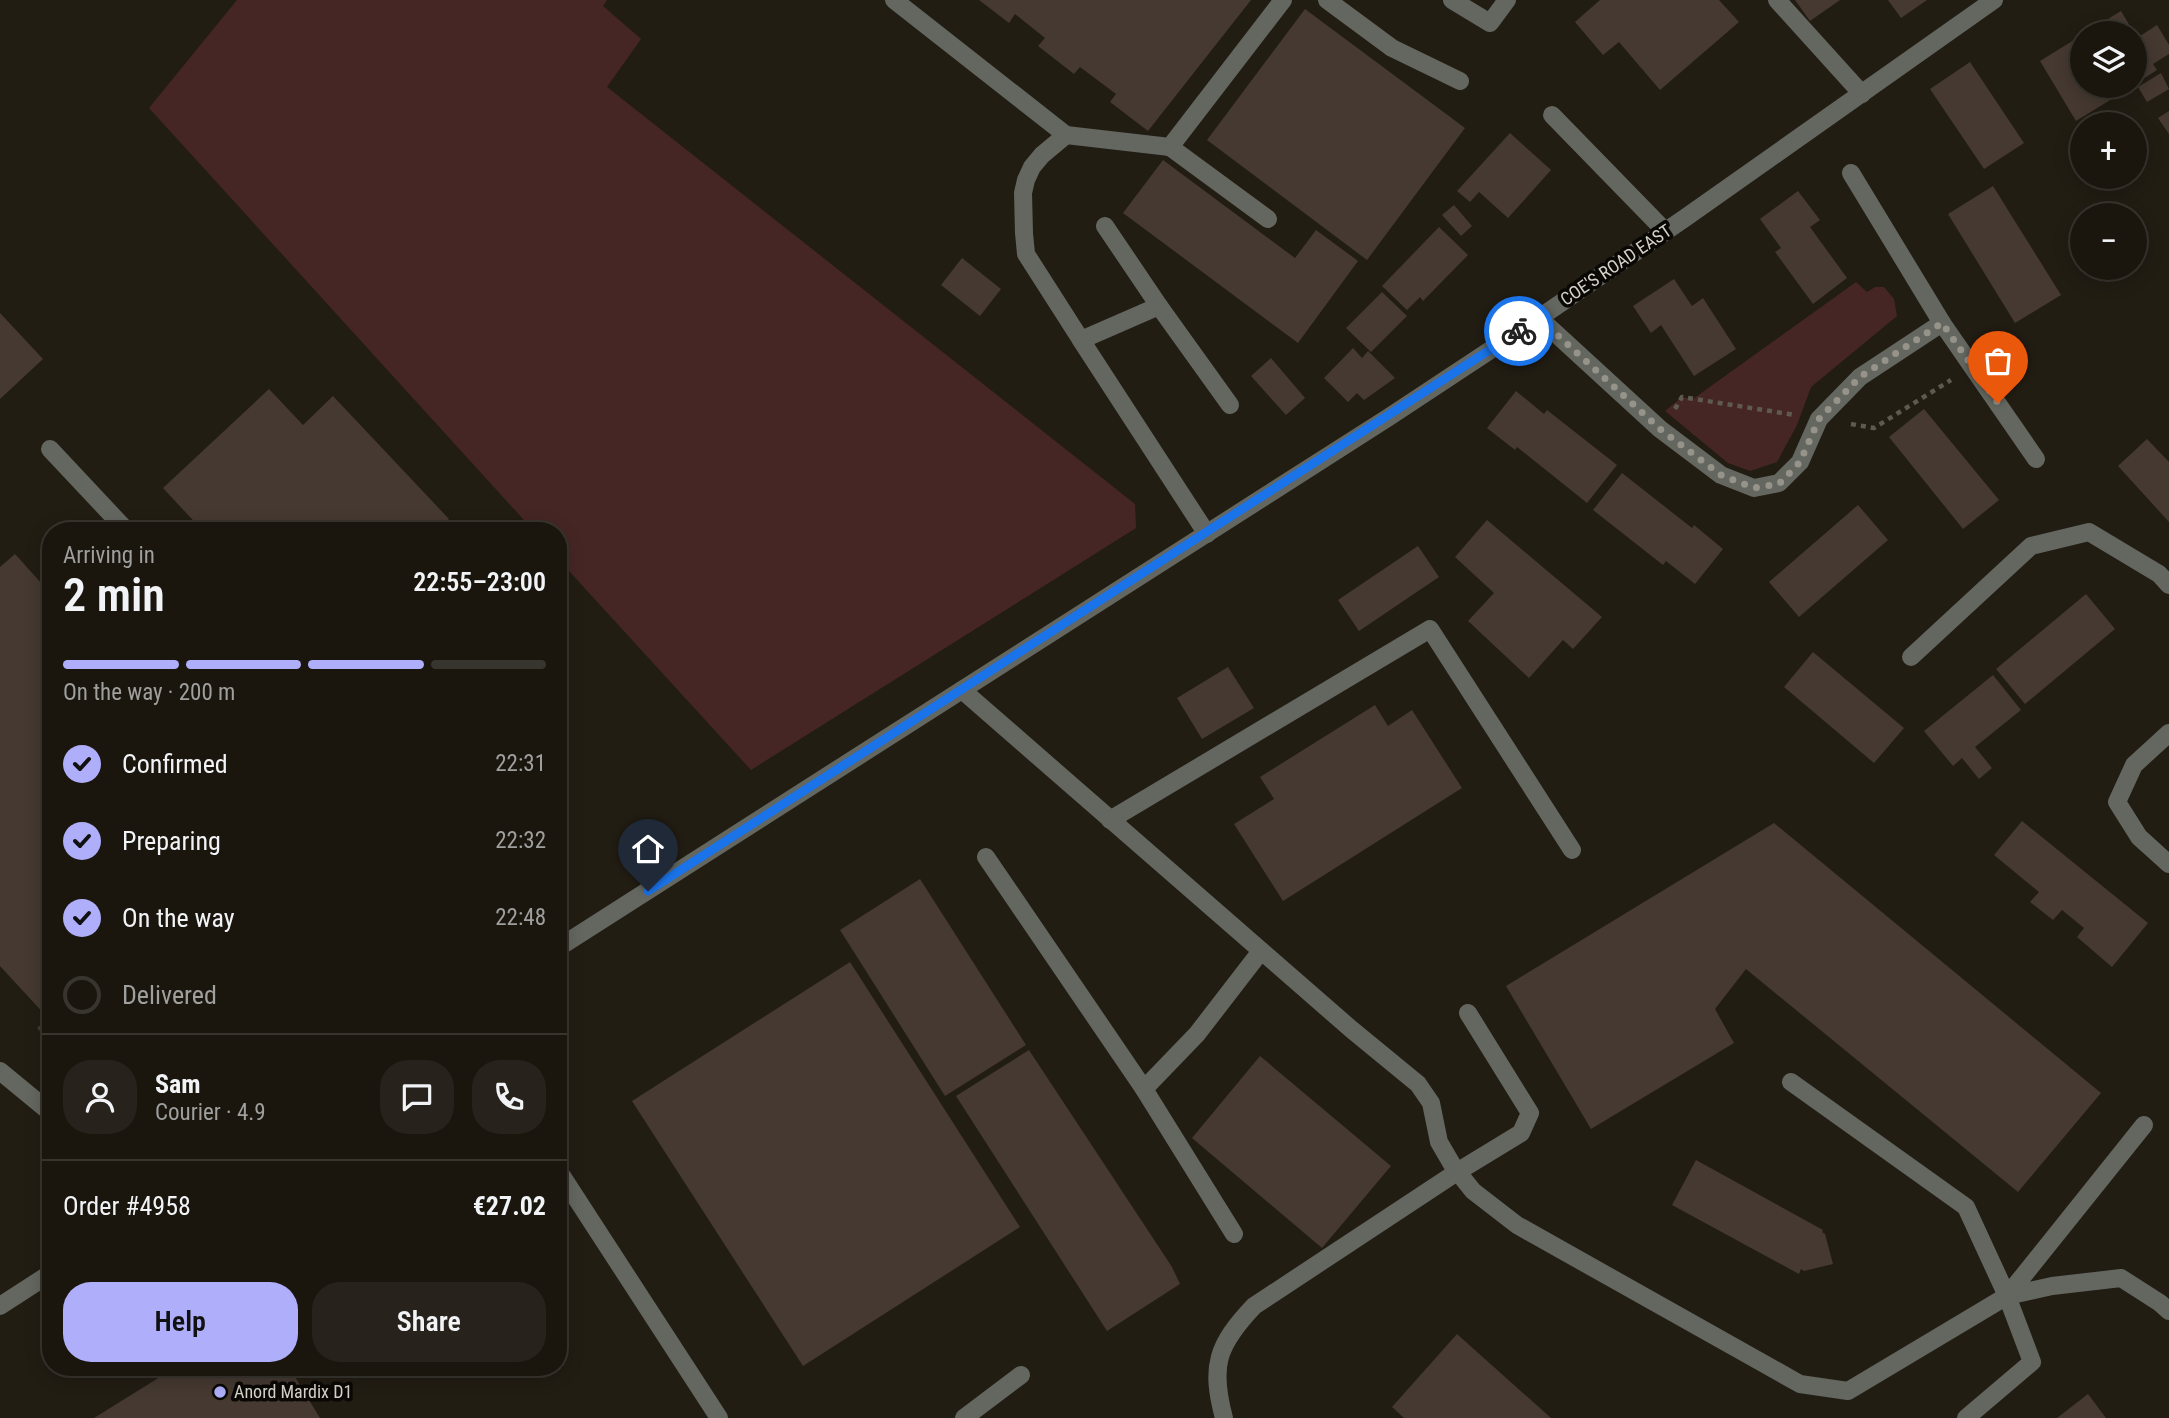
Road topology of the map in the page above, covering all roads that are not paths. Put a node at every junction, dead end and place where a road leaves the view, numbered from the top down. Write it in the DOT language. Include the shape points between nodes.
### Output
graph roads {
  1 [pos="894,0"];
  2 [pos="1283,0"];
  3 [pos="1327,0"];
  4 [pos="1452,0"];
  5 [pos="1507,0"];
  6 [pos="1777,0"];
  7 [pos="1994,0"];
  8 [pos="1460,81"];
  9 [pos="1862,94"];
  10 [pos="1552,115"];
  11 [pos="1066,135"];
  12 [pos="1170,147"];
  13 [pos="1851,173"];
  14 [pos="1268,219"];
  15 [pos="1105,226"];
  16 [pos="1665,231"];
  17 [pos="1159,306"];
  18 [pos="1539,318"];
  19 [pos="1942,323"];
  20 [pos="1081,340"];
  21 [pos="1230,405"];
  22 [pos="50,449"];
  23 [pos="2036,459"];
  24 [pos="118,522"];
  25 [pos="1207,534"];
  26 [pos="2169,585"];
  27 [pos="1911,657"];
  28 [pos="962,690"];
  29 [pos="2169,733"];
  30 [pos="1110,820"];
  31 [pos="1572,850"];
  32 [pos="986,857"];
  33 [pos="2169,864"];
  34 [pos="567,942"];
  35 [pos="1261,951"];
  36 [pos="1468,1013"];
  37 [pos="0,1071"];
  38 [pos="1791,1082"];
  39 [pos="1144,1089"];
  40 [pos="42,1106"];
  41 [pos="2144,1125"];
  42 [pos="1458,1172"];
  43 [pos="567,1184"];
  44 [pos="1234,1234"];
  45 [pos="42,1279"];
  46 [pos="2007,1296"];
  47 [pos="0,1306"];
  48 [pos="2169,1311"];
  49 [pos="1021,1375"];
  50 [pos="719,1418"];
  51 [pos="964,1418"];
  52 [pos="1224,1418"];
  53 [pos="1966,1418"];
  1 -- 11 [label="street"];
  2 -- 12 [label="street"];
  3 -- 8 [label="street" via="1392,48"];
  4 -- 5 [label="street" via="1490,23"];
  6 -- 9 [label="street"];
  7 -- 9 [label="street, COE'S ROAD EAST"];
  9 -- 16 [label="street, COE'S ROAD EAST"];
  10 -- 16 [label="street"];
  11 -- 12 [label="street"];
  11 -- 20 [label="street" via="1042,155 1026,180 1024,233 1026,254"];
  12 -- 14 [label="street"];
  13 -- 19 [label="street"];
  15 -- 17 [label="street"];
  16 -- 18 [label="street, COE'S ROAD EAST"];
  17 -- 20 [label="street"];
  17 -- 21 [label="street"];
  18 -- 19 [label="street" via="1660,429 1721,475 1754,488 1779,484 1800,462 1819,419 1860,377"];
  18 -- 25 [label="street, COE'S ROAD EAST"];
  19 -- 23 [label="street"];
  20 -- 25 [label="street"];
  22 -- 24 [label="street"];
  25 -- 28 [label="street, COE'S ROAD EAST"];
  26 -- 27 [label="street" via="2159,574 2089,532 2031,546"];
  28 -- 30 [label="street"];
  28 -- 34 [label="street, COE'S ROAD EAST"];
  29 -- 33 [label="street" via="2134,765 2117,802 2140,837"];
  30 -- 31 [label="street" via="1430,629"];
  30 -- 35 [label="street"];
  32 -- 39 [label="street"];
  35 -- 39 [label="street" via="1197,1034"];
  35 -- 42 [label="street" via="1418,1084 1431,1103 1439,1142"];
  36 -- 42 [label="street" via="1530,1113 1521,1133"];
  37 -- 40 [label="street"];
  38 -- 46 [label="street" via="1966,1207"];
  39 -- 44 [label="street"];
  41 -- 46 [label="street"];
  42 -- 46 [label="street" via="1473,1191 1517,1225 1800,1384 1848,1391"];
  42 -- 52 [label="street" via="1254,1306 1218,1357 1216,1388"];
  43 -- 50 [label="street"];
  45 -- 47 [label="street"];
  46 -- 48 [label="street" via="2121,1278"];
  46 -- 53 [label="street" via="2032,1362"];
  49 -- 51 [label="street"];
}
